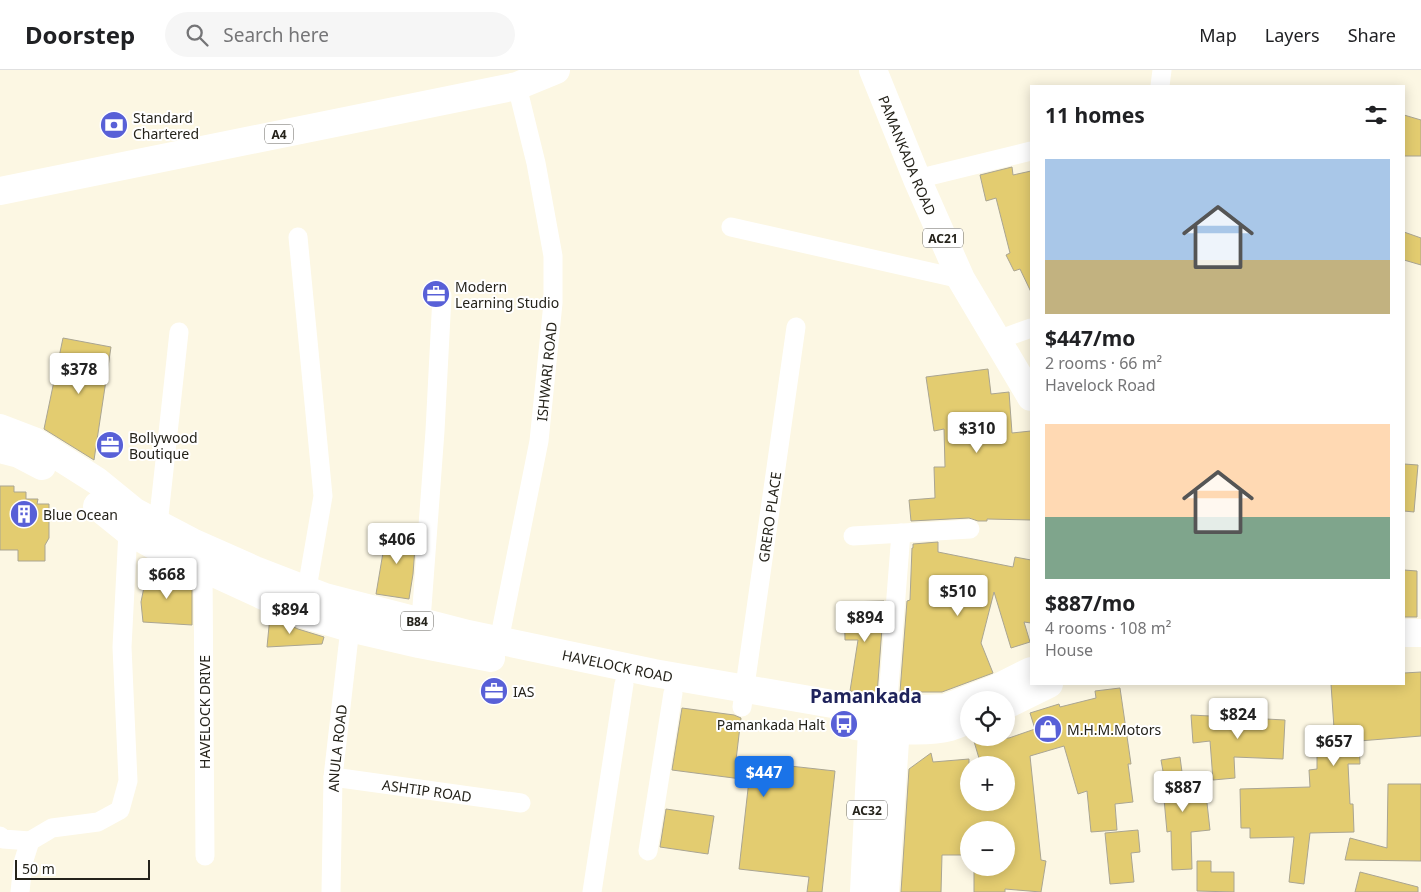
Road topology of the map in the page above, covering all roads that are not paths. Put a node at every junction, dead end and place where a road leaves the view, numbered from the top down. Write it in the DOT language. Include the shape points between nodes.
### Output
graph roads {
  1 [pos="556,70"];
  2 [pos="873,70"];
  3 [pos="1162,70"];
  4 [pos="1160,85"];
  5 [pos="517,86"];
  6 [pos="1030,151"];
  7 [pos="917,179"];
  8 [pos="0,191"];
  9 [pos="731,227"];
  10 [pos="298,236"];
  11 [pos="961,279"];
  12 [pos="442,296"];
  13 [pos="796,327"];
  14 [pos="1030,328"];
  15 [pos="180,332"];
  16 [pos="998,340"];
  17 [pos="1030,395"];
  18 [pos="0,428"];
  19 [pos="0,449"];
  20 [pos="144,528"];
  21 [pos="970,529"];
  22 [pos="901,533"];
  23 [pos="853,536"];
  24 [pos="206,559"];
  25 [pos="305,602"];
  26 [pos="1405,614"];
  27 [pos="1421,614"];
  28 [pos="354,617"];
  29 [pos="420,633"];
  30 [pos="1405,633"];
  31 [pos="1421,633"];
  32 [pos="497,650"];
  33 [pos="1030,672"];
  34 [pos="624,684"];
  35 [pos="1047,685"];
  36 [pos="673,693"];
  37 [pos="743,698"];
  38 [pos="1015,701"];
  39 [pos="885,718"];
  40 [pos="960,723"];
  41 [pos="333,778"];
  42 [pos="521,803"];
  43 [pos="0,836"];
  44 [pos="30,841"];
  45 [pos="648,851"];
  46 [pos="205,856"];
  47 [pos="20,892"];
  48 [pos="331,892"];
  49 [pos="592,892"];
  50 [pos="864,892"];
  51 [pos="885,892"];
  1 -- 5 [label="main road, A4"];
  2 -- 7 [label="main road, PAMANKADA ROAD / AC21"];
  3 -- 4 [label="street"];
  5 -- 8 [label="main road, A4"];
  5 -- 32 [label="street, ISHWARI ROAD" via="536,162 553,256 553,303 538,441"];
  6 -- 7 [label="street"];
  7 -- 11 [label="main road, PAMANKADA ROAD / AC21"];
  9 -- 11 [label="street"];
  10 -- 25 [label="street" via="323,496"];
  11 -- 16 [label="main road, PAMANKADA ROAD / AC21"];
  12 -- 29 [label="street"];
  13 -- 37 [label="street, GRERO PLACE"];
  14 -- 16 [label="street"];
  15 -- 20 [label="street"];
  16 -- 17 [label="main road, PAMANKADA ROAD / AC21"];
  18 -- 20 [label="main road, HAVELOCK ROAD / B84" via="34,441 97,481"];
  19 -- 20 [label="main road, HAVELOCK ROAD / B84" via="19,454 55,472"];
  20 -- 24 [label="main road, HAVELOCK ROAD / B84"];
  20 -- 44 [label="street" via="122,647 128,781 120,810 98,822 52,828"];
  21 -- 22 [label="street"];
  22 -- 23 [label="street"];
  22 -- 39 [label="street"];
  24 -- 25 [label="main road, HAVELOCK ROAD / B84"];
  24 -- 46 [label="street, HAVELOCK DRIVE"];
  25 -- 28 [label="main road, HAVELOCK ROAD / B84" via="325,597"];
  26 -- 27 [label="main road"];
  28 -- 29 [label="main road, HAVELOCK ROAD / B84"];
  28 -- 41 [label="street, ANULA ROAD"];
  29 -- 32 [label="main road, HAVELOCK ROAD / B84"];
  30 -- 31 [label="main road"];
  32 -- 34 [label="main road, HAVELOCK ROAD / B84"];
  32 -- 37 [label="main road, HAVELOCK ROAD / B84" via="654,673"];
  33 -- 39 [label="main road, HAVELOCK ROAD / B84" via="945,708"];
  34 -- 36 [label="main road, HAVELOCK ROAD / B84"];
  34 -- 49 [label="street"];
  35 -- 38 [label="main road"];
  36 -- 37 [label="main road, HAVELOCK ROAD / B84"];
  36 -- 45 [label="street"];
  37 -- 39 [label="main road, HAVELOCK ROAD / B84"];
  39 -- 40 [label="main road, HAVELOCK ROAD / B84" via="949,727"];
  39 -- 50 [label="main road, AC32"];
  39 -- 51 [label="main road, AC32"];
  41 -- 42 [label="street, ASHTIP ROAD"];
  41 -- 48 [label="street, ANULA ROAD"];
  43 -- 44 [label="street"];
  44 -- 47 [label="street" via="23,863"];
}
